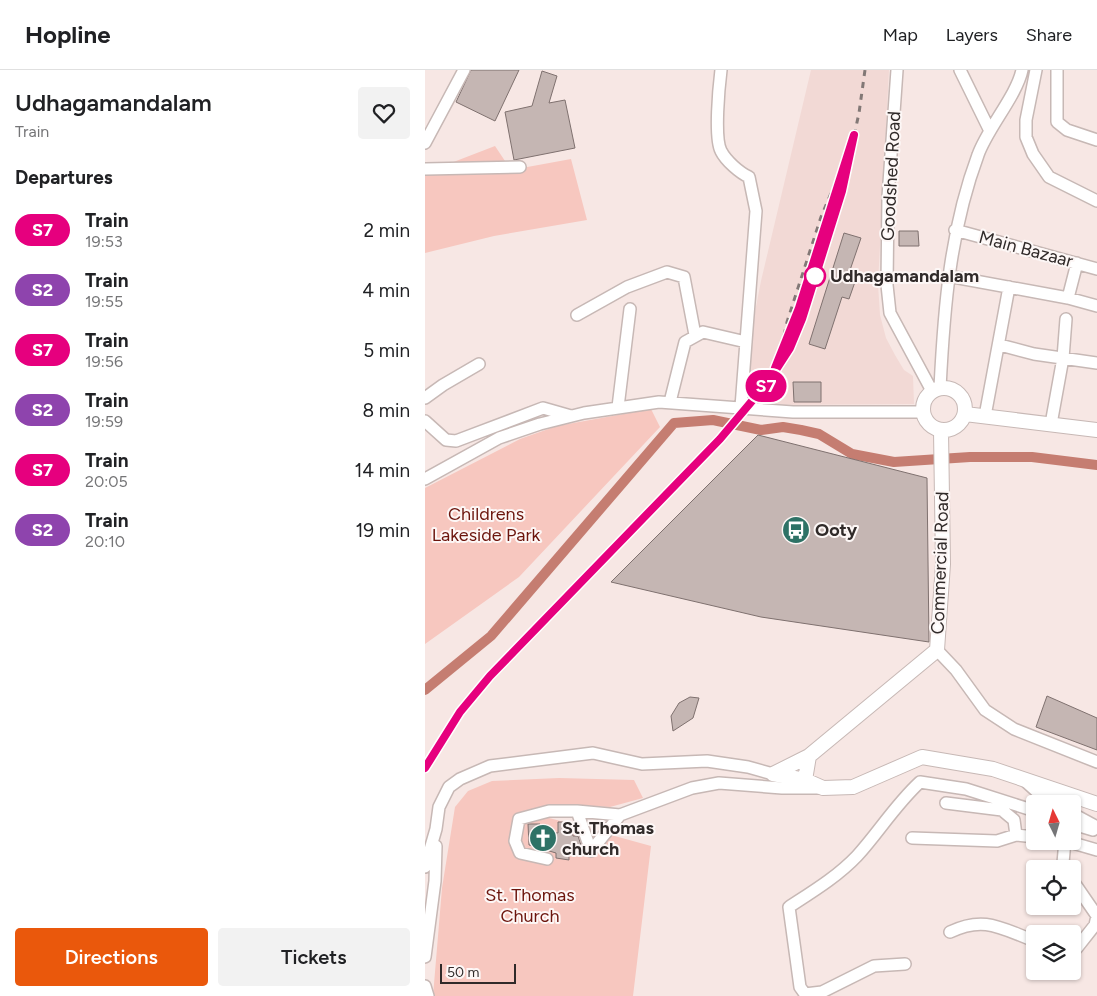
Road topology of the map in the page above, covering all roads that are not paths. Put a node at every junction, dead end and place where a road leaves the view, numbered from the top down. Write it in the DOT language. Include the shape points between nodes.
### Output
graph roads {
  1 [pos="464,70"];
  2 [pos="721,70"];
  3 [pos="897,70"];
  4 [pos="960,70"];
  5 [pos="1022,70"];
  6 [pos="1036,70"];
  7 [pos="1057,70"];
  8 [pos="990,131"];
  9 [pos="1097,140"];
  10 [pos="425,143"];
  11 [pos="520,167"];
  12 [pos="425,169"];
  13 [pos="1097,201"];
  14 [pos="955,230"];
  15 [pos="1077,263"];
  16 [pos="1097,269"];
  17 [pos="948,276"];
  18 [pos="1009,287"];
  19 [pos="1068,298"];
  20 [pos="1097,306"];
  21 [pos="630,309"];
  22 [pos="577,314"];
  23 [pos="1066,319"];
  24 [pos="695,335"];
  25 [pos="746,342"];
  26 [pos="1000,345"];
  27 [pos="1063,358"];
  28 [pos="1097,363"];
  29 [pos="479,364"];
  30 [pos="936,390"];
  31 [pos="425,398"];
  32 [pos="670,402"];
  33 [pos="618,407"];
  34 [pos="741,407"];
  35 [pos="922,412"];
  36 [pos="965,414"];
  37 [pos="571,416"];
  38 [pos="985,416"];
  39 [pos="425,421"];
  40 [pos="1051,424"];
  41 [pos="941,430"];
  42 [pos="1097,430"];
  43 [pos="425,479"];
  44 [pos="937,650"];
  45 [pos="809,756"];
  46 [pos="1097,762"];
  47 [pos="773,774"];
  48 [pos="1023,779"];
  49 [pos="805,780"];
  50 [pos="823,788"];
  51 [pos="1041,795"];
  52 [pos="946,803"];
  53 [pos="1097,804"];
  54 [pos="1026,809"];
  55 [pos="577,811"];
  56 [pos="620,815"];
  57 [pos="1081,818"];
  58 [pos="1081,827"];
  59 [pos="1097,827"];
  60 [pos="436,829"];
  61 [pos="1097,832"];
  62 [pos="1016,835"];
  63 [pos="1026,836"];
  64 [pos="912,838"];
  65 [pos="1081,846"];
  66 [pos="1097,850"];
  67 [pos="547,859"];
  68 [pos="425,867"];
  69 [pos="1081,893"];
  70 [pos="1097,916"];
  71 [pos="951,932"];
  72 [pos="1026,937"];
  73 [pos="1081,943"];
  74 [pos="425,957"];
  75 [pos="905,964"];
  76 [pos="425,986"];
  77 [pos="428,996"];
  1 -- 10 [label="street"];
  2 -- 25 [label="street" via="717,113 720,151 749,177 756,211"];
  3 -- 30 [label="street, Goodshed Road" via="888,197 887,285 890,313"];
  4 -- 8 [label="street"];
  5 -- 8 [label="street"];
  6 -- 13 [label="street" via="1026,120 1026,138 1033,154 1049,177"];
  7 -- 9 [label="street" via="1057,122 1067,130"];
  8 -- 14 [label="street" via="978,154"];
  11 -- 12 [label="street"];
  14 -- 15 [label="street, Main Bazaar"];
  14 -- 17 [label="street"];
  15 -- 16 [label="street, Main Bazaar"];
  15 -- 19 [label="street"];
  17 -- 18 [label="street"];
  17 -- 30 [label="street"];
  18 -- 19 [label="street"];
  18 -- 26 [label="street"];
  19 -- 20 [label="street"];
  21 -- 33 [label="street"];
  22 -- 24 [label="street" via="627,287 667,272 684,278"];
  23 -- 27 [label="street"];
  24 -- 25 [label="street" via="703,332"];
  24 -- 32 [label="street" via="685,342"];
  25 -- 34 [label="street"];
  26 -- 27 [label="street"];
  26 -- 38 [label="street"];
  27 -- 28 [label="street"];
  27 -- 40 [label="street"];
  29 -- 31 [label="street"];
  30 -- 35 [label="main road" via="924,400"];
  30 -- 36 [label="main road" via="954,390 959,394"];
  32 -- 33 [label="street"];
  32 -- 34 [label="street"];
  33 -- 37 [label="street"];
  34 -- 35 [label="street" via="793,412"];
  35 -- 41 [label="main road" via="929,425"];
  36 -- 38 [label="main road"];
  36 -- 41 [label="main road" via="959,424"];
  37 -- 39 [label="street" via="543,408 456,441 446,440"];
  37 -- 43 [label="street" via="499,438"];
  38 -- 40 [label="main road"];
  40 -- 42 [label="main road"];
  41 -- 44 [label="main road, Commercial Road" via="943,564"];
  44 -- 45 [label="main road, Commercial Road"];
  44 -- 46 [label="street" via="985,710 1014,729"];
  45 -- 47 [label="main road, Commercial Road"];
  45 -- 49 [label="main road"];
  47 -- 49 [label="main road"];
  47 -- 60 [label="street" via="707,760 642,764 593,753 489,766 460,778 449,787 439,807"];
  48 -- 50 [label="main road" via="993,769 922,757 853,787"];
  48 -- 51 [label="street"];
  48 -- 53 [label="main road"];
  49 -- 50 [label="main road"];
  50 -- 56 [label="street" via="719,784 692,788"];
  52 -- 62 [label="street" via="1002,810 1014,820"];
  54 -- 75 [label="street" via="966,789 919,782 899,801 857,855 833,878 789,908 801,987 805,994 821,992 874,966"];
  55 -- 56 [label="street"];
  55 -- 56 [label="street" via="591,850"];
  55 -- 67 [label="street" via="549,811 519,819 515,840 520,853"];
  57 -- 59 [label="street"];
  58 -- 61 [label="street"];
  60 -- 68 [label="street"];
  60 -- 74 [label="street" via="435,881"];
  62 -- 63 [label="street"];
  62 -- 64 [label="street" via="997,841"];
  65 -- 66 [label="street"];
  69 -- 70 [label="street"];
  70 -- 73 [label="street" via="1095,925"];
  71 -- 72 [label="street" via="965,925 989,923"];
  76 -- 77 [label="street"];
}
